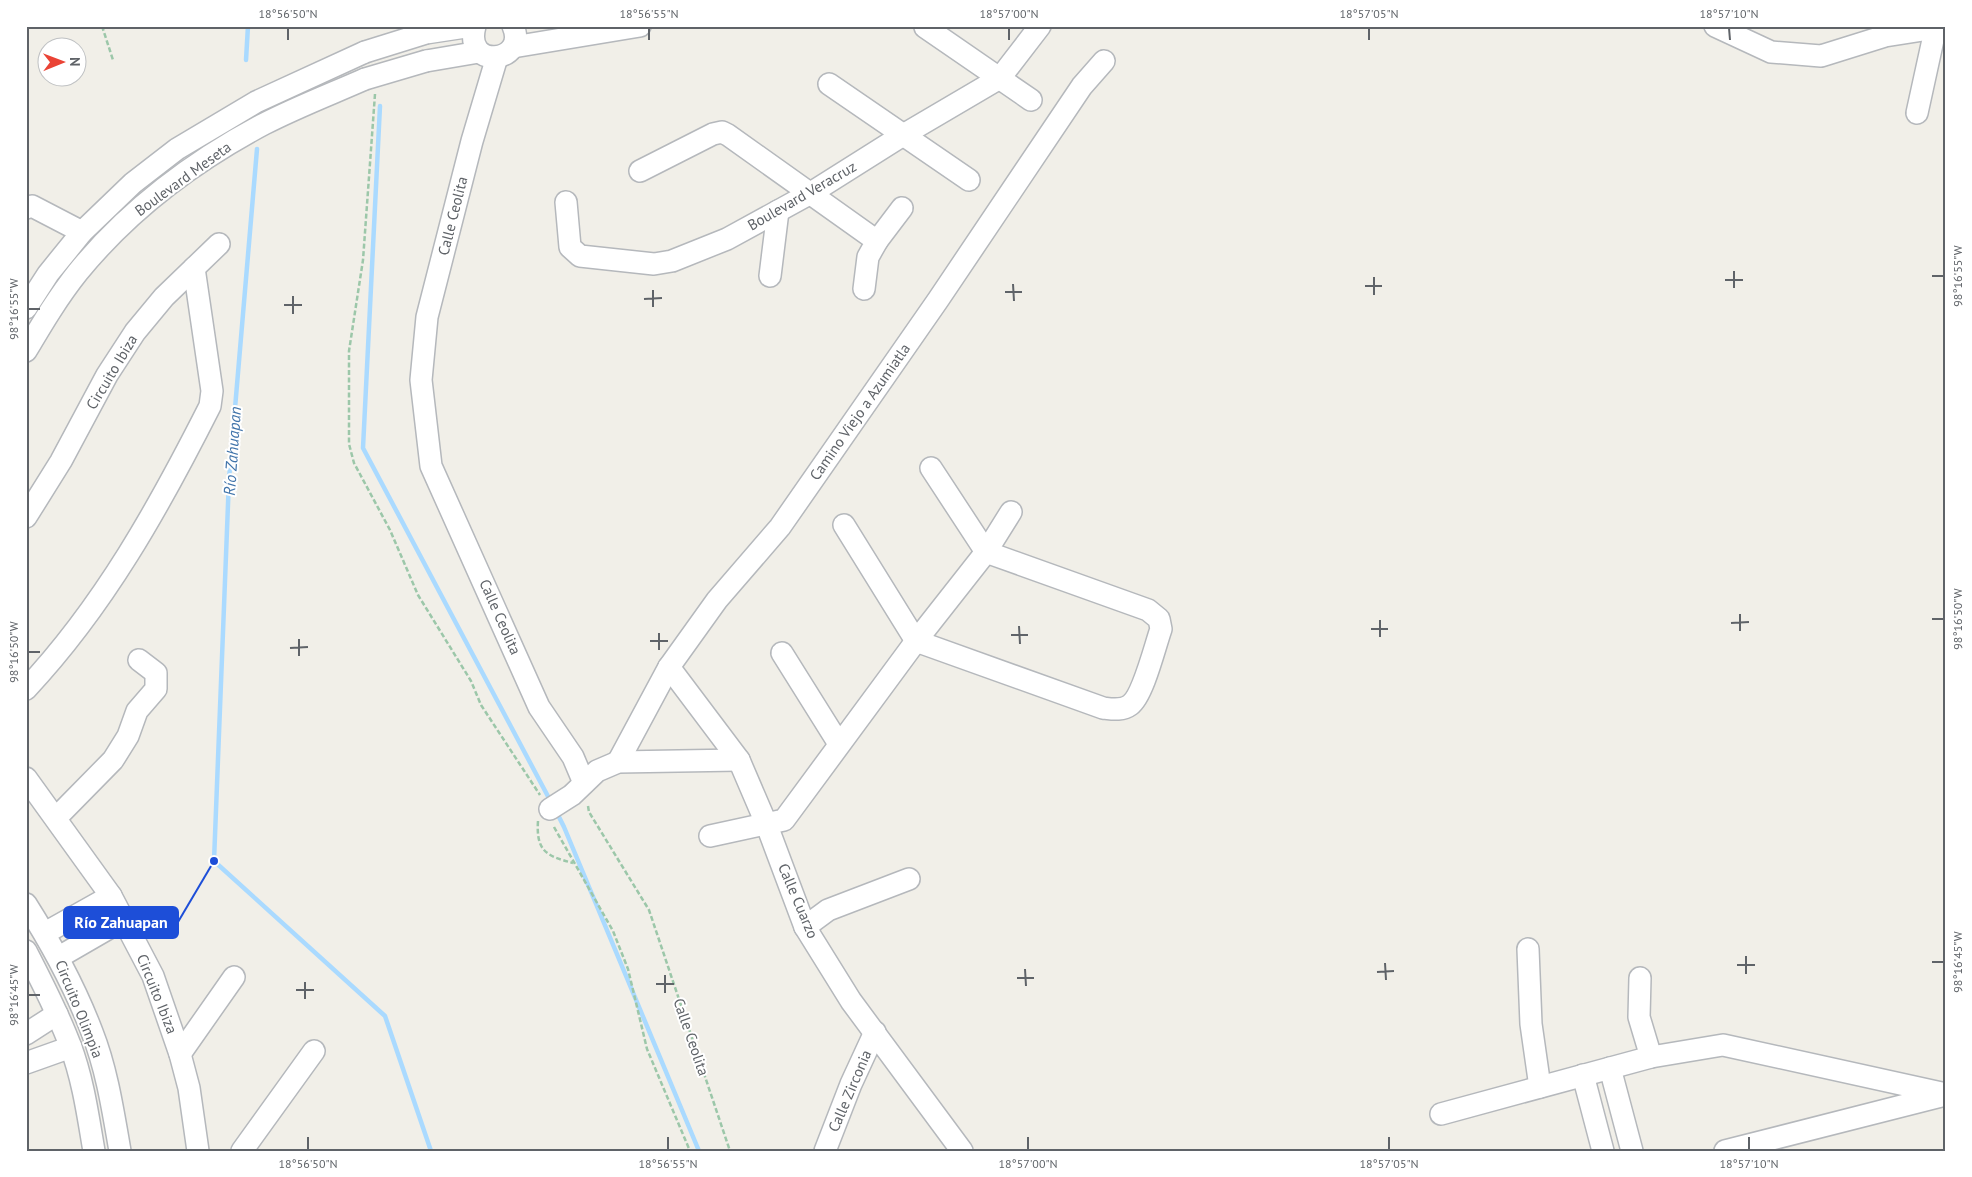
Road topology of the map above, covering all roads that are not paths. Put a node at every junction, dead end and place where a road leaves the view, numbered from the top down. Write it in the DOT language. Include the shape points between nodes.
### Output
graph roads {
  1 [pos="474,26"];
  2 [pos="513,26"];
  3 [pos="640,26"];
  4 [pos="1040,26"];
  5 [pos="1715,26"];
  6 [pos="925,27"];
  7 [pos="1936,27"];
  8 [pos="497,52"];
  9 [pos="1104,62"];
  10 [pos="1000,78"];
  11 [pos="829,84"];
  12 [pos="1031,100"];
  13 [pos="1916,113"];
  14 [pos="903,135"];
  15 [pos="640,171"];
  16 [pos="969,180"];
  17 [pos="811,193"];
  18 [pos="566,202"];
  19 [pos="26,208"];
  20 [pos="902,208"];
  21 [pos="778,211"];
  22 [pos="82,232"];
  23 [pos="877,241"];
  24 [pos="219,244"];
  25 [pos="194,268"];
  26 [pos="770,276"];
  27 [pos="864,289"];
  28 [pos="26,308"];
  29 [pos="26,351"];
  30 [pos="931,468"];
  31 [pos="1011,512"];
  32 [pos="26,517"];
  33 [pos="844,525"];
  34 [pos="986,552"];
  35 [pos="916,641"];
  36 [pos="782,653"];
  37 [pos="139,660"];
  38 [pos="669,667"];
  39 [pos="26,689"];
  40 [pos="839,744"];
  41 [pos="739,760"];
  42 [pos="618,762"];
  43 [pos="26,778"];
  44 [pos="56,818"];
  45 [pos="766,824"];
  46 [pos="710,836"];
  47 [pos="909,880"];
  48 [pos="111,896"];
  49 [pos="26,904"];
  50 [pos="123,920"];
  51 [pos="805,927"];
  52 [pos="45,933"];
  53 [pos="1528,949"];
  54 [pos="26,951"];
  55 [pos="59,957"];
  56 [pos="234,977"];
  57 [pos="1640,978"];
  58 [pos="57,1014"];
  59 [pos="31,1031"];
  60 [pos="875,1032"];
  61 [pos="71,1047"];
  62 [pos="314,1051"];
  63 [pos="180,1054"];
  64 [pos="47,1056"];
  65 [pos="1651,1057"];
  66 [pos="26,1063"];
  67 [pos="1610,1068"];
  68 [pos="1583,1075"];
  69 [pos="1540,1087"];
  70 [pos="1440,1114"];
  71 [pos="94,1151"];
  72 [pos="120,1151"];
  73 [pos="198,1151"];
  74 [pos="242,1151"];
  75 [pos="825,1151"];
  76 [pos="962,1151"];
  77 [pos="1603,1151"];
  78 [pos="1632,1151"];
  79 [pos="1725,1151"];
  1 -- 8 [label="street" via="474,44"];
  1 -- 22 [label="street, Boulevard Meseta, bridge" via="426,33 365,52 256,102 177,150 133,183"];
  2 -- 8 [label="street" via="516,38"];
  3 -- 8 [label="street, Boulevard Meseta"];
  4 -- 10 [label="street, Boulevard Veracruz"];
  5 -- 7 [label="street" via="1771,52 1821,56 1885,36"];
  6 -- 10 [label="street"];
  7 -- 13 [label="street"];
  8 -- 29 [label="street, Boulevard Meseta, bridge" via="426,62 364,79 265,124 210,156 167,187 102,244 48,314"];
  8 -- 42 [label="street, Calle Ceolita" via="427,317 421,380 431,466 540,707 573,757 566,798 597,771"];
  9 -- 38 [label="street, Camino Viejo a Azumiatla" via="1082,86 780,526 717,600"];
  10 -- 12 [label="street"];
  10 -- 14 [label="street, Boulevard Veracruz"];
  11 -- 14 [label="street"];
  14 -- 16 [label="street"];
  14 -- 17 [label="street, Boulevard Veracruz"];
  15 -- 17 [label="street" via="722,132"];
  17 -- 21 [label="street, Boulevard Veracruz"];
  17 -- 23 [label="street"];
  18 -- 21 [label="street, Boulevard Veracruz" via="570,247 580,256 654,264 672,261 727,239"];
  19 -- 22 [label="street" via="32,206"];
  20 -- 23 [label="street"];
  21 -- 26 [label="street"];
  22 -- 28 [label="street, Boulevard Meseta"];
  23 -- 27 [label="street" via="868,257"];
  24 -- 25 [label="street, Circuito Ibiza"];
  25 -- 32 [label="street, Circuito Ibiza" via="135,332"];
  25 -- 39 [label="street" via="212,390 210,406 165,492 119,569 63,647"];
  30 -- 34 [label="street"];
  31 -- 34 [label="street"];
  33 -- 35 [label="street"];
  34 -- 35 [label="street"];
  34 -- 35 [label="street" via="1148,610 1159,619 1161,630 1138,697 1129,706 1118,710 1104,708"];
  35 -- 40 [label="street"];
  36 -- 40 [label="street"];
  37 -- 44 [label="street" via="156,673 156,689 137,711 128,736 112,760"];
  38 -- 41 [label="street, Calle Cuarzo"];
  38 -- 42 [label="street, Camino Viejo a Azumiatla"];
  40 -- 45 [label="street" via="784,820"];
  41 -- 42 [label="street"];
  41 -- 45 [label="street, Calle Cuarzo"];
  43 -- 44 [label="street, Circuito Ibiza"];
  44 -- 48 [label="street, Circuito Ibiza"];
  45 -- 46 [label="street"];
  45 -- 51 [label="street, Calle Cuarzo"];
  47 -- 51 [label="street" via="828,910"];
  48 -- 50 [label="street, Circuito Ibiza"];
  48 -- 52 [label="street"];
  49 -- 52 [label="street, Circuito Olimpia"];
  50 -- 55 [label="street"];
  50 -- 63 [label="street, Circuito Ibiza" via="153,976"];
  51 -- 60 [label="street, Calle Cuarzo"];
  52 -- 55 [label="street, Circuito Olimpia"];
  53 -- 69 [label="street" via="1531,1024"];
  54 -- 58 [label="street, Circuito Olimpia"];
  55 -- 72 [label="street, Circuito Olimpia" via="92,1033 108,1085"];
  56 -- 63 [label="street"];
  57 -- 65 [label="street" via="1639,1017"];
  58 -- 59 [label="street"];
  58 -- 61 [label="street, Circuito Olimpia"];
  59 -- 64 [label="street"];
  60 -- 75 [label="street, Calle Zirconia"];
  60 -- 76 [label="street, Calle Cuarzo"];
  61 -- 64 [label="street"];
  61 -- 71 [label="street, Circuito Olimpia"];
  62 -- 74 [label="street"];
  63 -- 73 [label="street, Circuito Ibiza" via="189,1088"];
  64 -- 66 [label="street"];
  65 -- 67 [label="street"];
  65 -- 79 [label="street" via="1723,1045 1946,1094"];
  67 -- 68 [label="street"];
  67 -- 78 [label="street"];
  68 -- 69 [label="street"];
  68 -- 77 [label="street"];
  69 -- 70 [label="street"];
}
